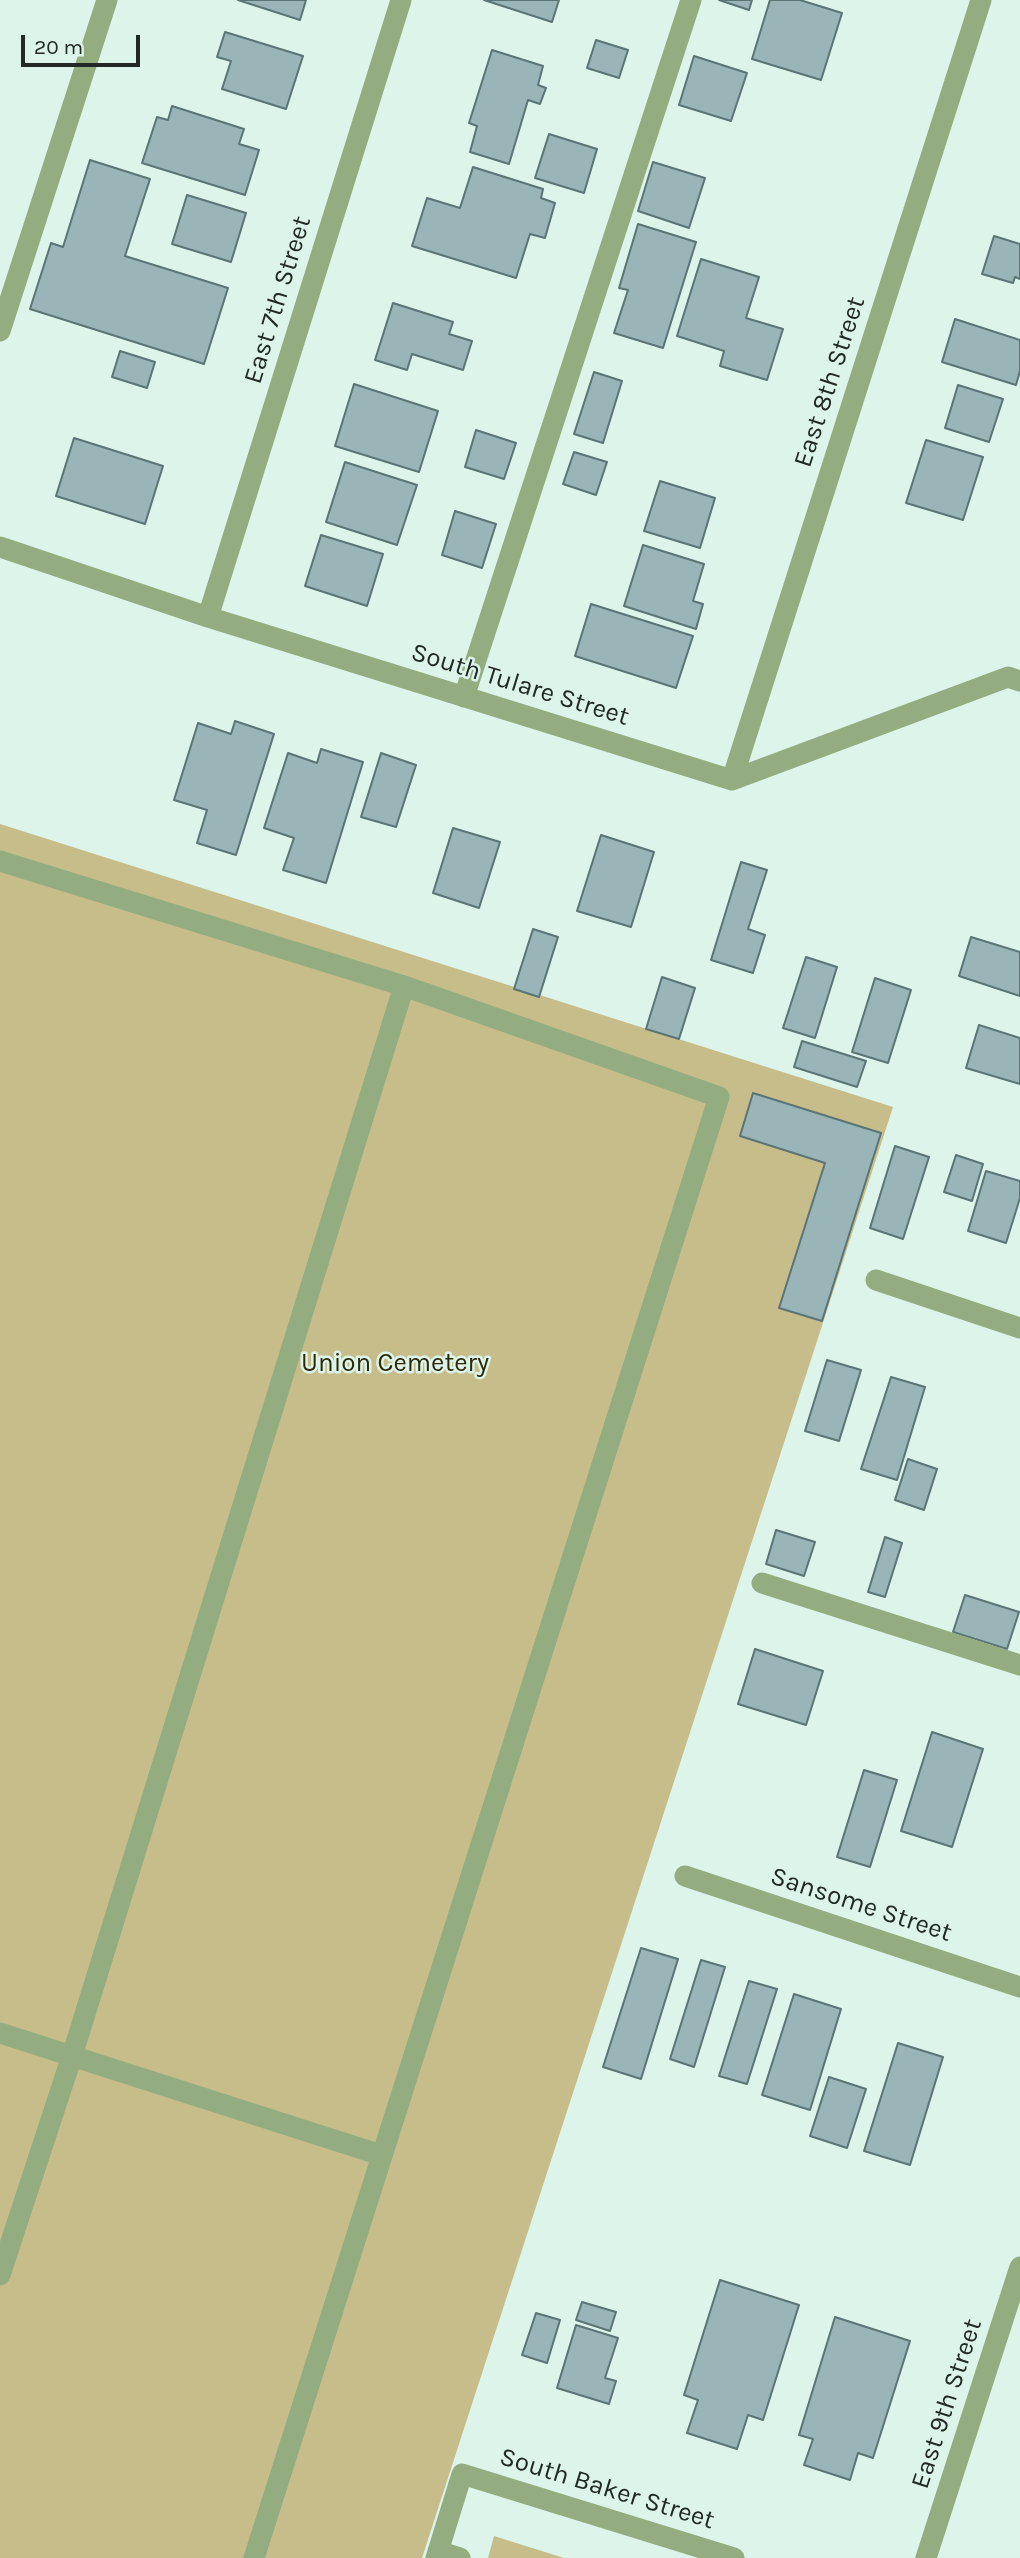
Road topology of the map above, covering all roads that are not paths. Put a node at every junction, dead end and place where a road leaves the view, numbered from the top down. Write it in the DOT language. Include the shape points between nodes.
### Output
graph roads {
  1 [pos="107,0"];
  2 [pos="401,0"];
  3 [pos="691,0"];
  4 [pos="981,0"];
  5 [pos="0,331"];
  6 [pos="0,547"];
  7 [pos="208,617"];
  8 [pos="1020,681"];
  9 [pos="464,697"];
  10 [pos="732,780"];
  11 [pos="0,861"];
  12 [pos="404,986"];
  13 [pos="876,1280"];
  14 [pos="1020,1328"];
  15 [pos="762,1583"];
  16 [pos="1020,1665"];
  17 [pos="685,1876"];
  18 [pos="1020,1987"];
  19 [pos="0,2033"];
  20 [pos="72,2056"];
  21 [pos="381,2155"];
  22 [pos="1020,2267"];
  23 [pos="0,2275"];
  24 [pos="437,2554"];
  25 [pos="254,2558"];
  26 [pos="460,2558"];
  27 [pos="734,2558"];
  28 [pos="926,2558"];
  1 -- 5 [label="street"];
  2 -- 7 [label="street, East 7th Street"];
  3 -- 9 [label="street"];
  4 -- 10 [label="street, East 8th Street"];
  6 -- 7 [label="street, South Tulare Street"];
  7 -- 9 [label="street, South Tulare Street"];
  8 -- 10 [label="street" via="1009,677"];
  9 -- 10 [label="street, South Tulare Street"];
  11 -- 12 [label="street"];
  12 -- 20 [label="street"];
  12 -- 21 [label="street" via="719,1097"];
  13 -- 14 [label="street"];
  15 -- 16 [label="street"];
  17 -- 18 [label="street, Sansome Street"];
  19 -- 20 [label="street"];
  20 -- 21 [label="street"];
  20 -- 23 [label="street"];
  21 -- 25 [label="street"];
  22 -- 28 [label="street, East 9th Street"];
  24 -- 26 [label="street"];
  24 -- 27 [label="street, South Baker Street" via="462,2474"];
}
